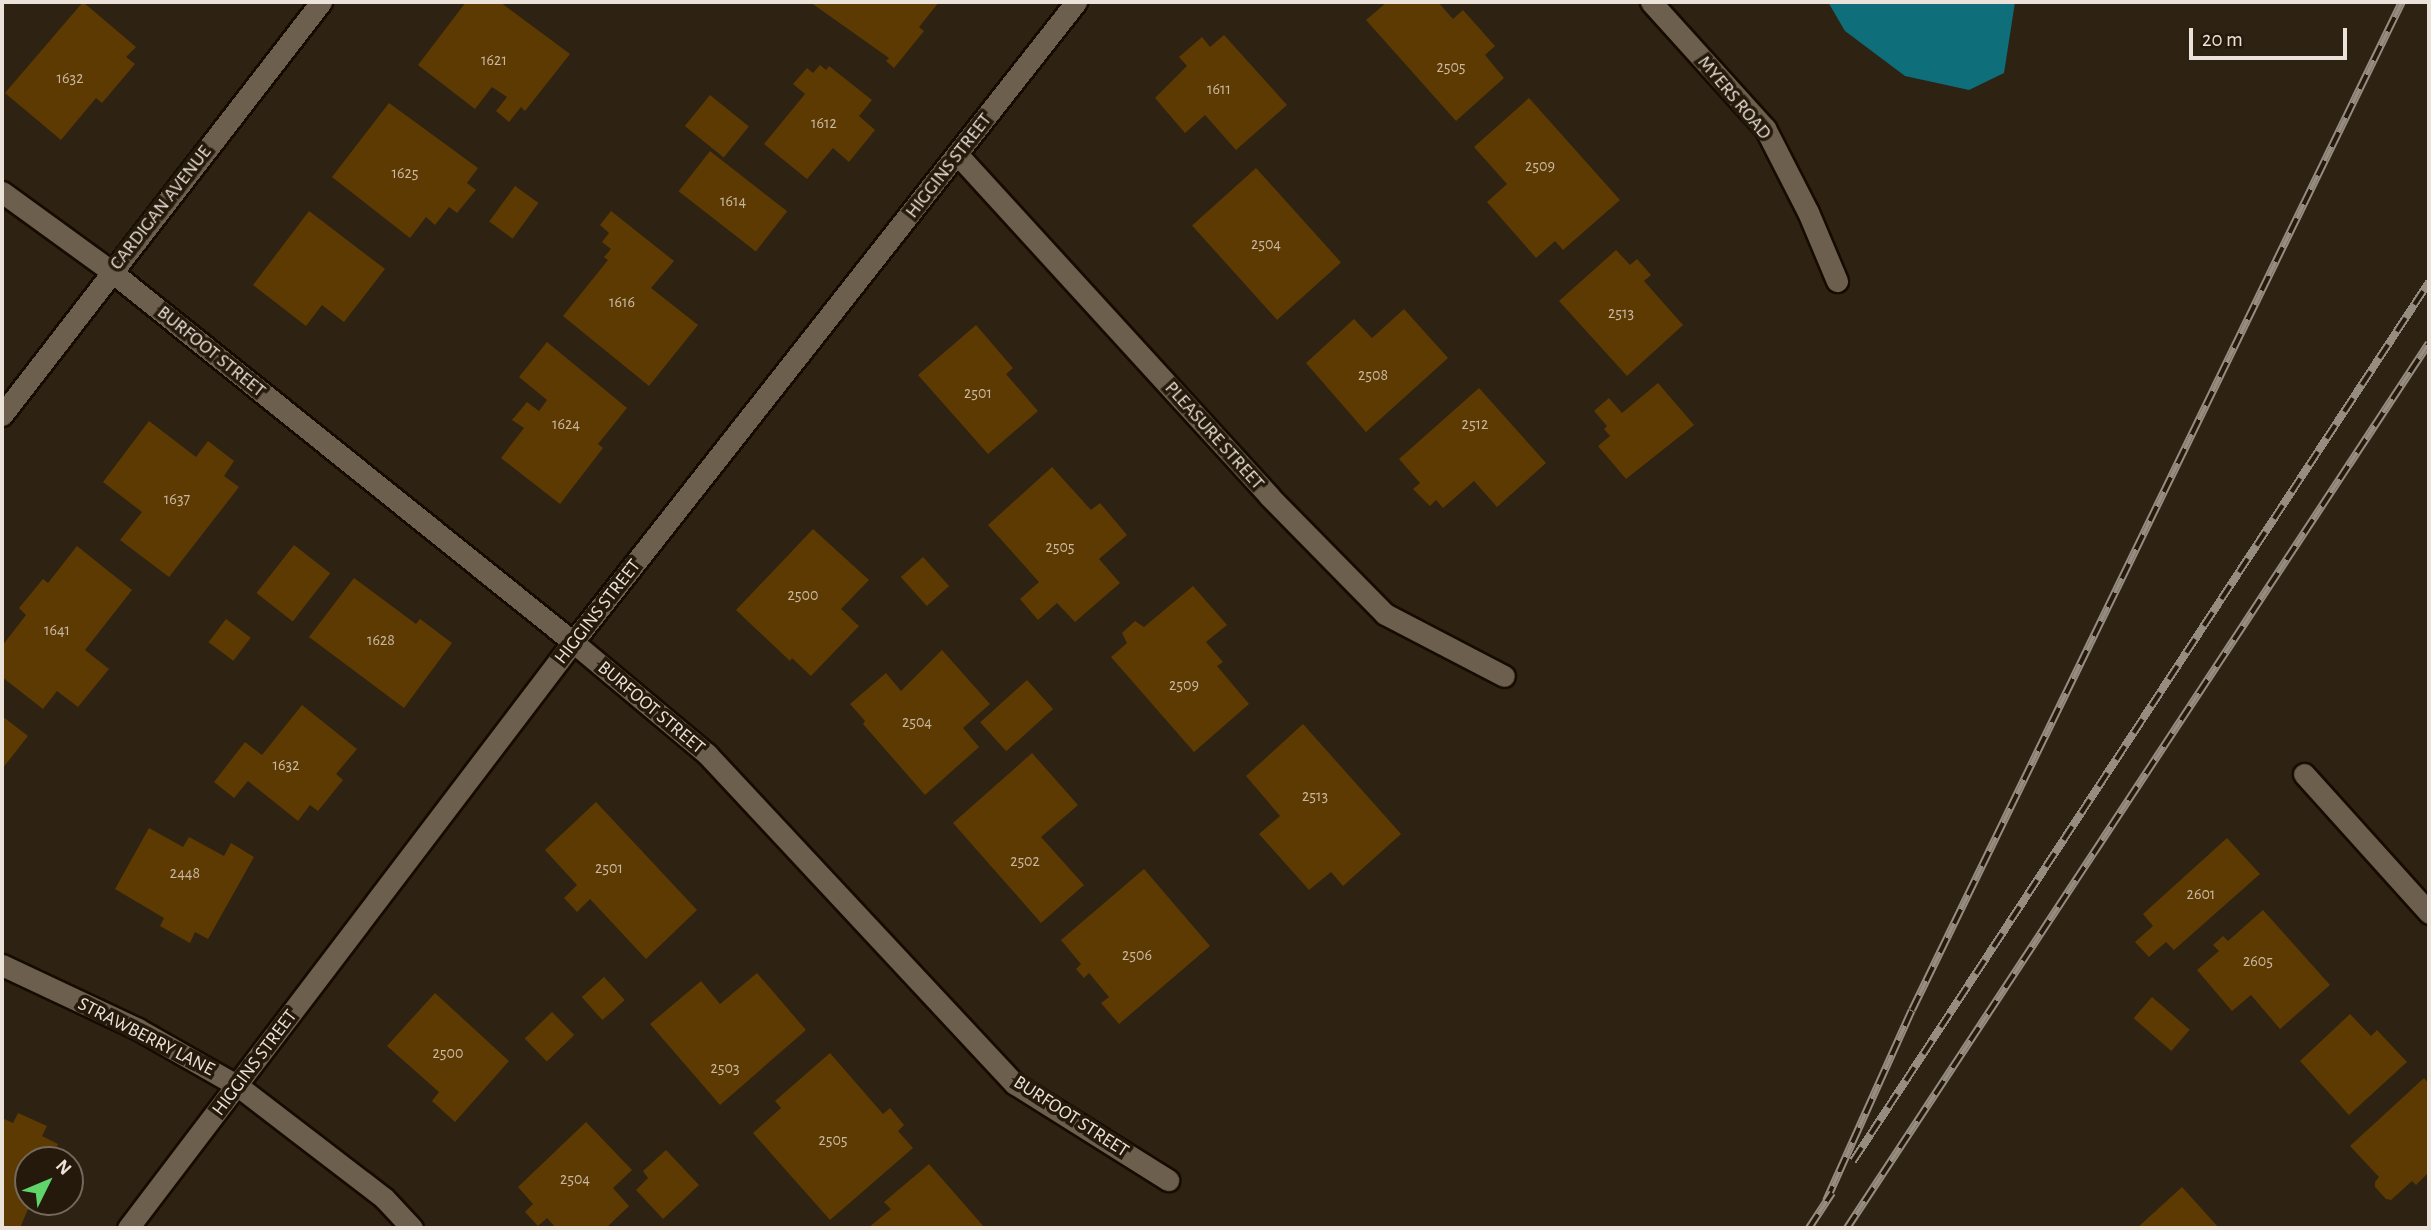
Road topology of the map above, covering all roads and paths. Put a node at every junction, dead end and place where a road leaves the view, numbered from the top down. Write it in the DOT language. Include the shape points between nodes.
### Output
graph roads {
  1 [pos="321,2"];
  2 [pos="1076,2"];
  3 [pos="1651,2"];
  4 [pos="958,155"];
  5 [pos="2,192"];
  6 [pos="112,272"];
  7 [pos="1837,281"];
  8 [pos="2,415"];
  9 [pos="573,642"];
  10 [pos="1504,676"];
  11 [pos="2304,774"];
  12 [pos="2429,913"];
  13 [pos="2,965"];
  14 [pos="238,1086"];
  15 [pos="1168,1180"];
  16 [pos="128,1228"];
  17 [pos="412,1228"];
  1 -- 6 [label="street, CARDIGAN AVENUE"];
  2 -- 4 [label="street, HIGGINS STREET"];
  3 -- 7 [label="street, MYERS ROAD" via="1765,128"];
  4 -- 9 [label="street, HIGGINS STREET"];
  4 -- 10 [label="street, PLEASURE STREET" via="1269,496 1385,614"];
  5 -- 6 [label="street, BURFOOT STREET"];
  6 -- 8 [label="street, CARDIGAN AVENUE"];
  6 -- 9 [label="street, BURFOOT STREET"];
  9 -- 14 [label="street, HIGGINS STREET"];
  9 -- 15 [label="street, BURFOOT STREET" via="707,754 1015,1084"];
  11 -- 12 [label="street"];
  13 -- 14 [label="street, STRAWBERRY LANE" via="138,1029"];
  14 -- 16 [label="street, HIGGINS STREET"];
  14 -- 17 [label="street, STRAWBERRY LANE" via="384,1198"];
}
